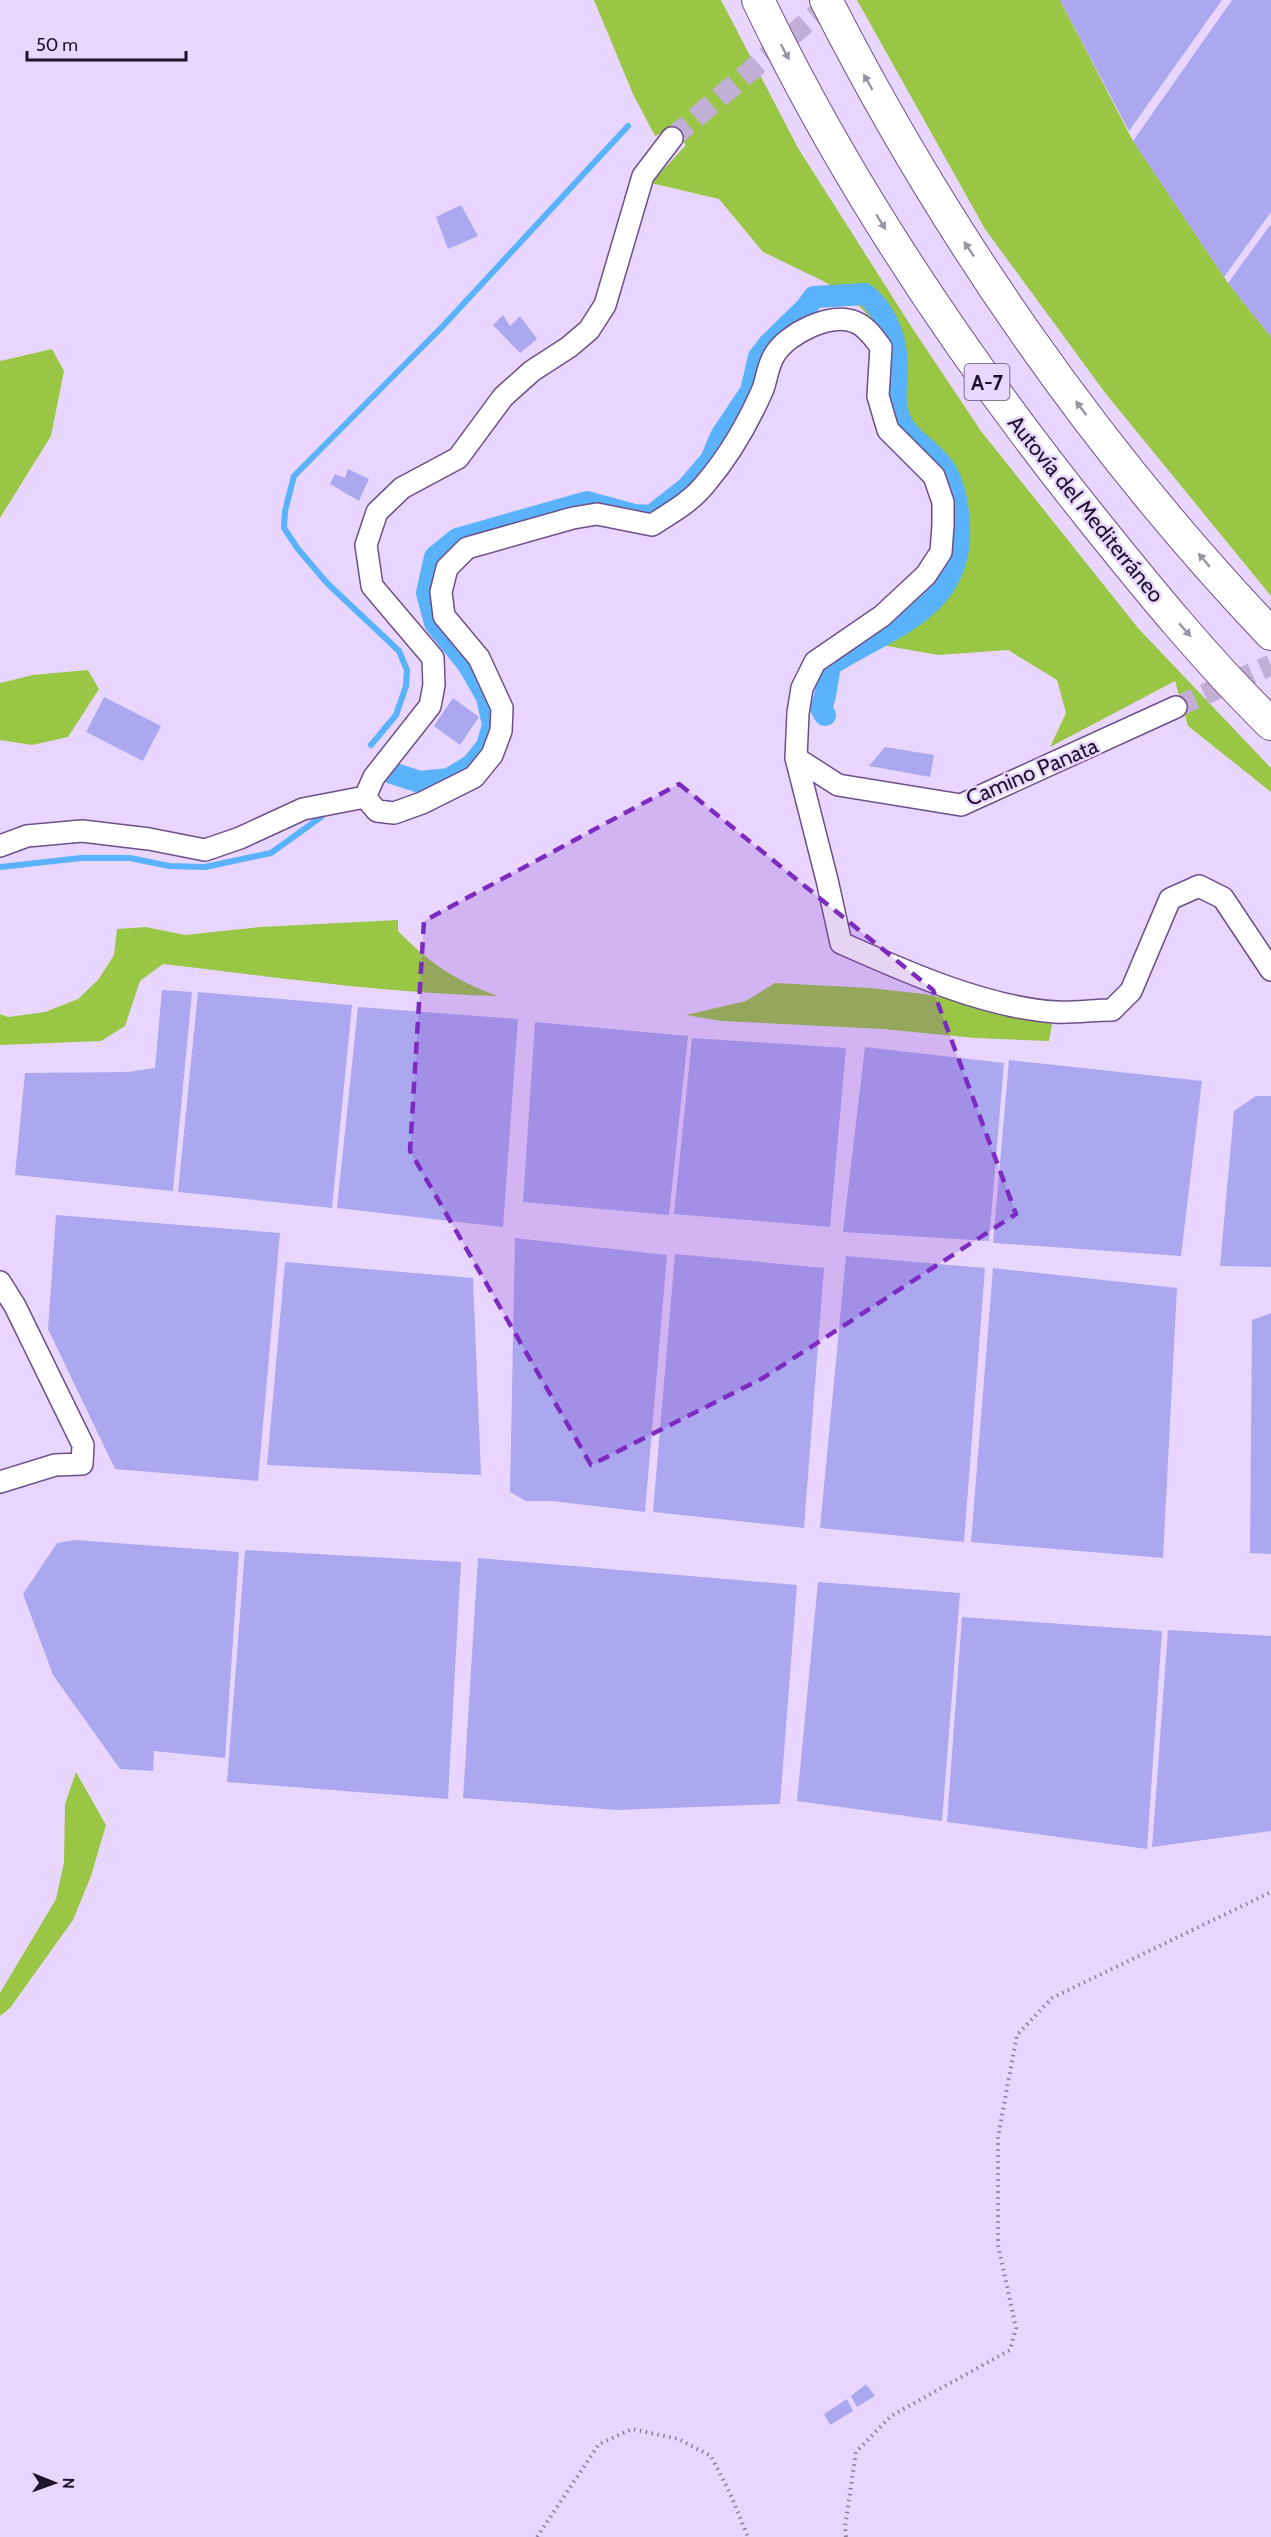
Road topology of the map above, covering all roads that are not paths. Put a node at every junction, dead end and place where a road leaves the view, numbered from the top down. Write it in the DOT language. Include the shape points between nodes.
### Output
graph roads {
  1 [pos="758,0"];
  2 [pos="826,0"];
  3 [pos="672,138"];
  4 [pos="1271,634"];
  5 [pos="1176,707"];
  6 [pos="1271,724"];
  7 [pos="796,758"];
  8 [pos="364,797"];
  9 [pos="0,846"];
  10 [pos="1271,970"];
  11 [pos="0,1282"];
  12 [pos="0,1482"];
  1 -- 6 [label="highway, Autovía del Mediterráneo / A-7, one-way" via="855,181 929,300 1022,431 1156,599"];
  4 -- 2 [label="highway, A-7, one-way" via="1129,470 1032,343 942,208 861,69"];
  3 -- 8 [label="street" via="644,176 605,305 589,330 503,397 458,458 402,488 377,512 366,545 372,586 433,658 434,685 430,706 374,777"];
  5 -- 7 [label="street, Camino Panata" via="961,805 838,785"];
  7 -- 8 [label="street" via="802,687 815,662 882,616 926,575 941,552 943,502 934,476 888,430 882,413 878,396 881,347 856,322 841,319 817,322 775,354 763,389 723,460 687,504 652,525 597,514 542,526 467,548 447,568 441,592 444,616 479,658 502,708 501,731 492,754 474,777 422,803 394,813 377,811"];
  7 -- 10 [label="street" via="841,943 987,1000 1056,1012 1112,1010 1131,991 1170,898 1199,886 1223,898"];
  8 -- 9 [label="street" via="303,810 205,850 82,831 27,836"];
  11 -- 12 [label="street" via="83,1445 82,1464 55,1465"];
}
